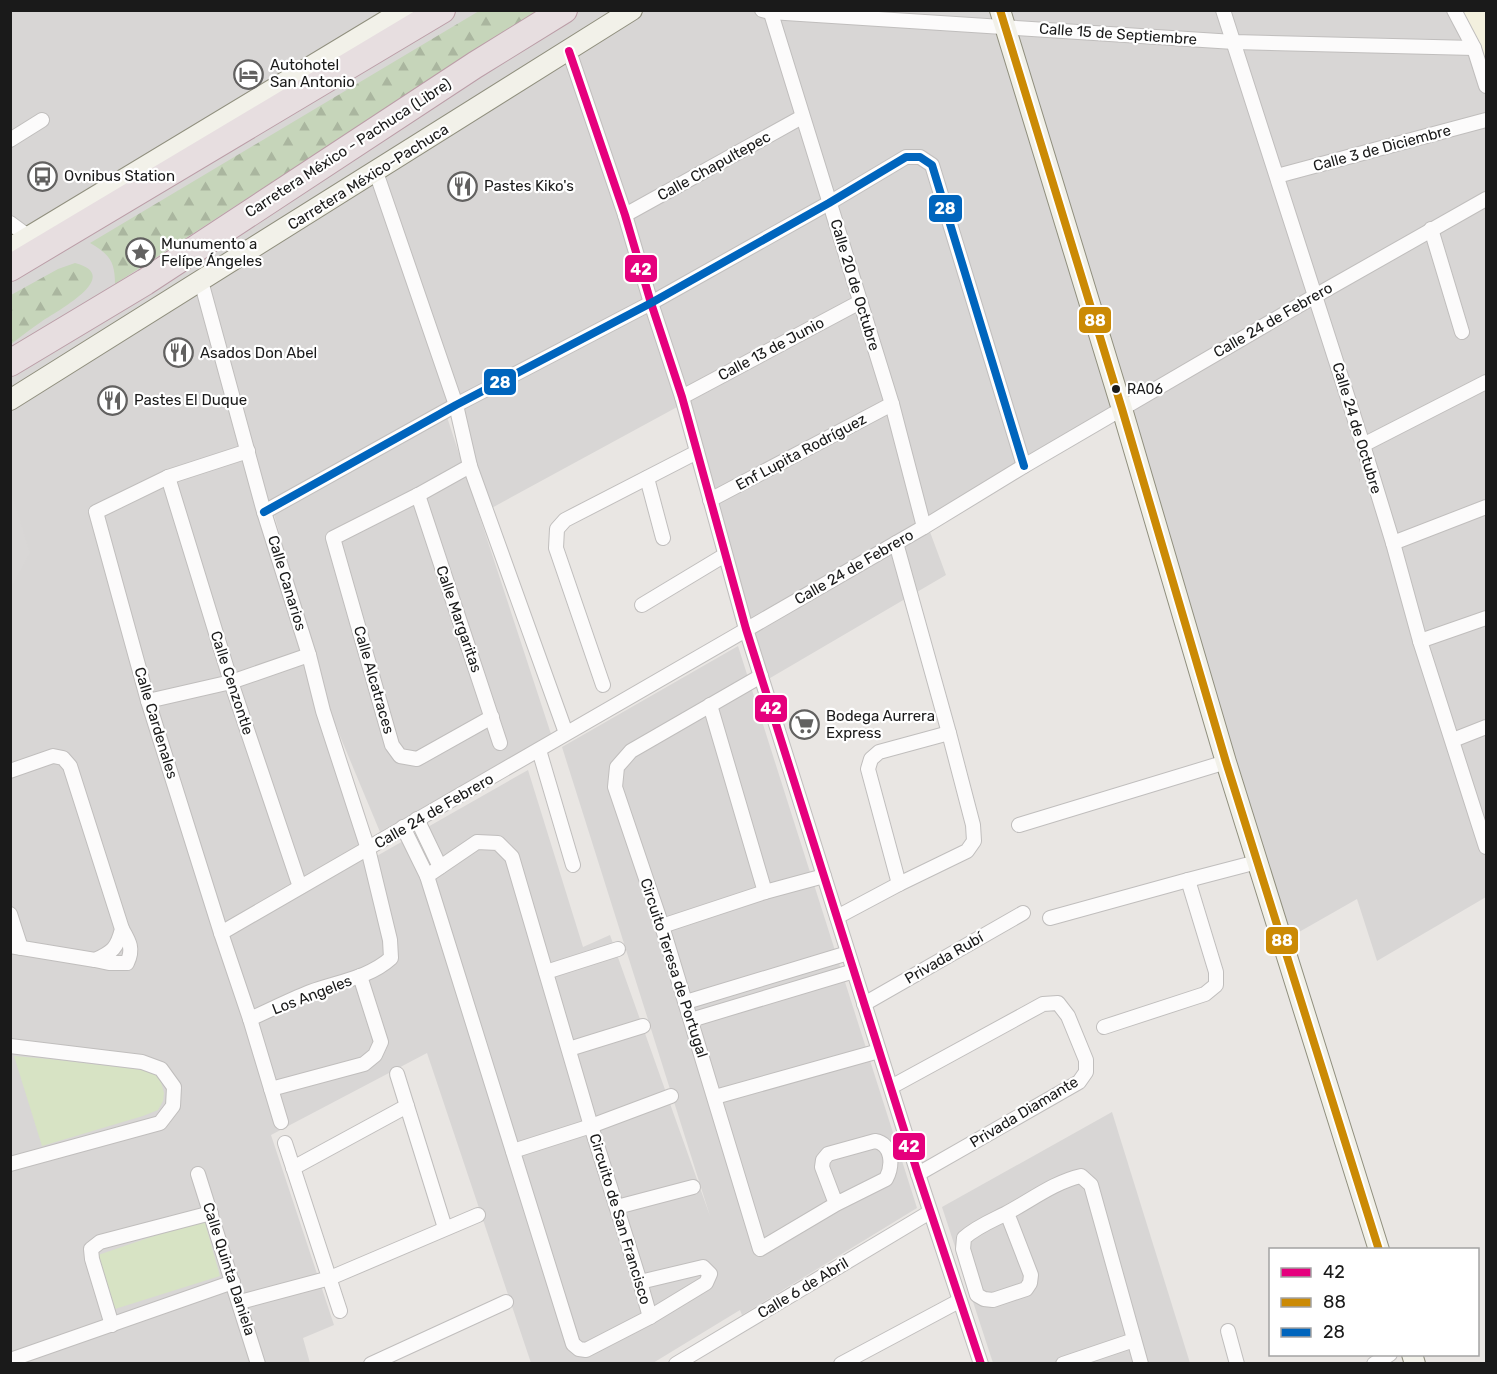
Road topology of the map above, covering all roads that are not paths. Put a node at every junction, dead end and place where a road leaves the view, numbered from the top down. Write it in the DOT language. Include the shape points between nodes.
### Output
graph roads {
  1 [pos="442,10"];
  2 [pos="564,10"];
  3 [pos="632,10"];
  4 [pos="1223,10"];
  5 [pos="1454,10"];
  6 [pos="767,11"];
  7 [pos="397,12"];
  8 [pos="1002,18"];
  9 [pos="1234,42"];
  10 [pos="1474,48"];
  11 [pos="569,51"];
  12 [pos="1486,86"];
  13 [pos="802,117"];
  14 [pos="42,120"];
  15 [pos="1486,120"];
  16 [pos="10,140"];
  17 [pos="376,172"];
  18 [pos="1277,176"];
  19 [pos="1486,199"];
  20 [pos="829,203"];
  21 [pos="625,215"];
  22 [pos="10,223"];
  23 [pos="1431,230"];
  24 [pos="29,237"];
  25 [pos="10,248"];
  26 [pos="10,268"];
  27 [pos="201,281"];
  28 [pos="1315,296"];
  29 [pos="860,302"];
  30 [pos="651,303"];
  31 [pos="1462,332"];
  32 [pos="10,363"];
  33 [pos="1486,382"];
  34 [pos="682,397"];
  35 [pos="10,400"];
  36 [pos="892,404"];
  37 [pos="456,405"];
  38 [pos="1122,409"];
  39 [pos="1363,445"];
  40 [pos="248,451"];
  41 [pos="697,452"];
  42 [pos="470,466"];
  43 [pos="1024,466"];
  44 [pos="168,477"];
  45 [pos="647,478"];
  46 [pos="418,495"];
  47 [pos="710,500"];
  48 [pos="1486,507"];
  49 [pos="264,512"];
  50 [pos="924,527"];
  51 [pos="663,538"];
  52 [pos="896,543"];
  53 [pos="1393,543"];
  54 [pos="725,555"];
  55 [pos="642,605"];
  56 [pos="1486,618"];
  57 [pos="746,629"];
  58 [pos="1420,641"];
  59 [pos="309,655"];
  60 [pos="760,676"];
  61 [pos="231,682"];
  62 [pos="603,685"];
  63 [pos="148,701"];
  64 [pos="710,705"];
  65 [pos="492,717"];
  66 [pos="1486,727"];
  67 [pos="949,733"];
  68 [pos="566,734"];
  69 [pos="1453,740"];
  70 [pos="500,743"];
  71 [pos="539,750"];
  72 [pos="1226,762"];
  73 [pos="10,771"];
  74 [pos="417,819"];
  75 [pos="1019,825"];
  76 [pos="403,827"];
  77 [pos="1486,841"];
  78 [pos="368,849"];
  79 [pos="1257,862"];
  80 [pos="573,865"];
  81 [pos="440,867"];
  82 [pos="427,876"];
  83 [pos="824,876"];
  84 [pos="1188,880"];
  85 [pos="899,884"];
  86 [pos="300,887"];
  87 [pos="765,892"];
  88 [pos="1023,913"];
  89 [pos="10,914"];
  90 [pos="837,917"];
  91 [pos="1050,918"];
  92 [pos="662,926"];
  93 [pos="221,933"];
  94 [pos="16,947"];
  95 [pos="618,949"];
  96 [pos="848,953"];
  97 [pos="854,971"];
  98 [pos="546,972"];
  99 [pos="360,976"];
  100 [pos="686,1002"];
  101 [pos="864,1004"];
  102 [pos="250,1019"];
  103 [pos="691,1020"];
  104 [pos="643,1026"];
  105 [pos="1104,1027"];
  106 [pos="10,1046"];
  107 [pos="569,1049"];
  108 [pos="879,1051"];
  109 [pos="397,1074"];
  110 [pos="891,1087"];
  111 [pos="271,1089"];
  112 [pos="671,1096"];
  113 [pos="715,1097"];
  114 [pos="407,1106"];
  115 [pos="281,1122"];
  116 [pos="591,1126"];
  117 [pos="285,1143"];
  118 [pos="513,1151"];
  119 [pos="10,1164"];
  120 [pos="293,1168"];
  121 [pos="198,1174"];
  122 [pos="918,1174"];
  123 [pos="693,1188"];
  124 [pos="836,1204"];
  125 [pos="617,1207"];
  126 [pos="211,1212"];
  127 [pos="930,1212"];
  128 [pos="1007,1213"];
  129 [pos="478,1215"];
  130 [pos="445,1228"];
  131 [pos="1378,1248"];
  132 [pos="330,1278"];
  133 [pos="233,1282"];
  134 [pos="640,1282"];
  135 [pos="959,1301"];
  136 [pos="240,1302"];
  137 [pos="506,1302"];
  138 [pos="340,1311"];
  139 [pos="650,1317"];
  140 [pos="112,1325"];
  141 [pos="1228,1331"];
  142 [pos="1134,1340"];
  143 [pos="10,1360"];
  144 [pos="258,1364"];
  145 [pos="371,1364"];
  146 [pos="676,1364"];
  147 [pos="841,1364"];
  148 [pos="981,1364"];
  149 [pos="1063,1364"];
  150 [pos="1142,1364"];
  151 [pos="1237,1364"];
  1 -- 26 [label="highway"];
  2 -- 32 [label="highway, Carretera México - Pachuca (Libre)" via="145,282"];
  3 -- 11 [label="street, Carretera México-Pachuca"];
  4 -- 9 [label="street, Calle 24 de Octubre"];
  5 -- 10 [label="street"];
  6 -- 8 [label="street, Calle 15 de Septiembre"];
  6 -- 13 [label="street, Calle 20 de Octubre"];
  7 -- 24 [label="street"];
  8 -- 9 [label="street, Calle 15 de Septiembre"];
  8 -- 38 [label="street"];
  9 -- 10 [label="street, Calle 15 de Septiembre"];
  9 -- 18 [label="street, Calle 24 de Octubre"];
  10 -- 12 [label="street"];
  11 -- 17 [label="street, Carretera México-Pachuca"];
  11 -- 21 [label="street"];
  13 -- 20 [label="street, Calle 20 de Octubre"];
  13 -- 21 [label="street, Calle Chapultepec"];
  14 -- 16 [label="street"];
  15 -- 18 [label="street, Calle 3 de Diciembre"];
  17 -- 27 [label="street, Carretera México-Pachuca"];
  17 -- 37 [label="street"];
  18 -- 28 [label="street, Calle 24 de Octubre"];
  19 -- 23 [label="street, Calle 24 de Febrero"];
  20 -- 29 [label="street, Calle 20 de Octubre"];
  20 -- 30 [label="street"];
  20 -- 43 [label="street" via="906,157 920,157 932,165"];
  21 -- 30 [label="street"];
  22 -- 24 [label="street"];
  23 -- 28 [label="street, Calle 24 de Febrero"];
  23 -- 31 [label="street"];
  24 -- 25 [label="street"];
  27 -- 35 [label="street, Carretera México-Pachuca"];
  27 -- 40 [label="street, Calle Canarios"];
  28 -- 38 [label="street, Calle 24 de Febrero"];
  28 -- 39 [label="street, Calle 24 de Octubre"];
  29 -- 34 [label="street, Calle 13 de Junio"];
  29 -- 36 [label="street, Calle 20 de Octubre"];
  30 -- 34 [label="street"];
  30 -- 37 [label="street"];
  33 -- 39 [label="street"];
  34 -- 41 [label="street"];
  36 -- 47 [label="street, Enf Lupita Rodríguez"];
  36 -- 50 [label="street, Calle 20 de Octubre"];
  37 -- 42 [label="street"];
  37 -- 49 [label="street"];
  38 -- 43 [label="street, Calle 24 de Febrero"];
  38 -- 72 [label="street"];
  39 -- 53 [label="street, Calle 24 de Octubre"];
  40 -- 44 [label="street"];
  40 -- 49 [label="street, Calle Canarios"];
  41 -- 45 [label="street"];
  41 -- 47 [label="street"];
  42 -- 46 [label="street"];
  42 -- 68 [label="street"];
  43 -- 50 [label="street, Calle 24 de Febrero"];
  44 -- 61 [label="street, Calle Cenzontle"];
  44 -- 63 [label="street, Calle Cardenales" via="96,512"];
  45 -- 51 [label="street"];
  45 -- 62 [label="street" via="565,520 557,529 556,548"];
  46 -- 65 [label="street, Calle Margaritas"];
  46 -- 65 [label="street, Calle Alcatraces" via="333,538 392,745 400,756 417,759"];
  47 -- 54 [label="street"];
  48 -- 53 [label="street"];
  49 -- 59 [label="street, Calle Canarios"];
  50 -- 52 [label="street, Calle 24 de Febrero"];
  52 -- 57 [label="street, Calle 24 de Febrero"];
  52 -- 67 [label="street"];
  53 -- 58 [label="street, Calle 24 de Octubre"];
  54 -- 55 [label="street"];
  54 -- 57 [label="street"];
  56 -- 58 [label="street"];
  57 -- 60 [label="street"];
  57 -- 68 [label="street, Calle 24 de Febrero"];
  58 -- 69 [label="street, Calle 24 de Octubre"];
  59 -- 61 [label="street"];
  59 -- 78 [label="street, Calle Canarios"];
  60 -- 64 [label="street, Circuito Teresa de Portugal"];
  60 -- 83 [label="street"];
  61 -- 63 [label="street"];
  61 -- 86 [label="street, Calle Cenzontle"];
  63 -- 93 [label="street, Calle Cardenales"];
  64 -- 87 [label="street"];
  64 -- 92 [label="street, Circuito Teresa de Portugal" via="631,751 617,767 615,787"];
  65 -- 70 [label="street, Calle Margaritas"];
  66 -- 69 [label="street"];
  67 -- 85 [label="street" via="974,825 974,841 967,851"];
  67 -- 85 [label="street" via="879,752 871,759 868,769"];
  68 -- 71 [label="street, Calle 24 de Febrero"];
  69 -- 77 [label="street, Calle 24 de Octubre"];
  71 -- 74 [label="street, Calle 24 de Febrero"];
  71 -- 80 [label="street"];
  72 -- 75 [label="street"];
  72 -- 79 [label="street"];
  73 -- 94 [label="street" via="53,756 63,758 70,766 122,929 113,950 95,960"];
  74 -- 76 [label="street, Calle 24 de Febrero"];
  74 -- 81 [label="street"];
  76 -- 78 [label="street, Calle 24 de Febrero"];
  76 -- 82 [label="street, Circuito de San Francisco"];
  78 -- 86 [label="street, Calle 24 de Febrero"];
  78 -- 99 [label="street, Calle Canarios" via="391,958"];
  79 -- 84 [label="street"];
  79 -- 131 [label="street"];
  81 -- 82 [label="street, Circuito de San Francisco"];
  81 -- 98 [label="street, Circuito de San Francisco" via="477,842 498,843 512,856"];
  82 -- 118 [label="street, Circuito de San Francisco"];
  83 -- 87 [label="street"];
  83 -- 90 [label="street"];
  84 -- 91 [label="street"];
  84 -- 105 [label="street" via="1216,972 1216,985 1205,994"];
  85 -- 90 [label="street"];
  86 -- 93 [label="street, Calle 24 de Febrero"];
  87 -- 92 [label="street"];
  88 -- 101 [label="street, Privada Rubí"];
  89 -- 94 [label="street"];
  90 -- 96 [label="street"];
  92 -- 100 [label="street, Circuito Teresa de Portugal"];
  93 -- 102 [label="street"];
  95 -- 98 [label="street"];
  96 -- 97 [label="street"];
  96 -- 100 [label="street"];
  97 -- 101 [label="street"];
  97 -- 103 [label="street"];
  98 -- 107 [label="street, Circuito de San Francisco"];
  99 -- 102 [label="street, Los Angeles" via="309,992"];
  99 -- 111 [label="street, Los Angeles" via="381,1042 375,1055 364,1064"];
  100 -- 103 [label="street, Circuito Teresa de Portugal"];
  101 -- 108 [label="street"];
  102 -- 111 [label="street"];
  103 -- 113 [label="street, Circuito Teresa de Portugal"];
  104 -- 107 [label="street"];
  106 -- 119 [label="street" via="142,1062 161,1069 174,1087 173,1106 160,1123"];
  107 -- 116 [label="street, Circuito de San Francisco"];
  108 -- 110 [label="street"];
  108 -- 113 [label="street"];
  109 -- 114 [label="street"];
  110 -- 122 [label="street"];
  110 -- 122 [label="street, Privada Diamante" via="1043,1004 1058,1003 1068,1016 1086,1060 1086,1072 1079,1082"];
  111 -- 115 [label="street"];
  112 -- 116 [label="street"];
  113 -- 124 [label="street, Circuito Teresa de Portugal" via="760,1249"];
  114 -- 120 [label="street"];
  114 -- 130 [label="street"];
  116 -- 118 [label="street"];
  116 -- 125 [label="street, Circuito de San Francisco"];
  117 -- 120 [label="street"];
  118 -- 139 [label="street, Circuito de San Francisco" via="573,1344 586,1350"];
  120 -- 132 [label="street"];
  121 -- 126 [label="street, Calle Quinta Daniela"];
  122 -- 127 [label="street"];
  123 -- 125 [label="street"];
  124 -- 124 [label="street, Circuito Teresa de Portugal" via="886,1179 891,1165 882,1142 828,1154 823,1160"];
  125 -- 134 [label="street, Circuito de San Francisco"];
  126 -- 133 [label="street, Calle Quinta Daniela"];
  126 -- 140 [label="street" via="100,1242 91,1249"];
  127 -- 135 [label="street"];
  127 -- 146 [label="street, Calle 6 de Abril"];
  128 -- 128 [label="street" via="964,1238 963,1249 977,1295 984,1299 1026,1290 1030,1283 1031,1275"];
  128 -- 142 [label="street" via="1066,1179 1082,1176 1091,1185"];
  129 -- 130 [label="street"];
  130 -- 132 [label="street"];
  132 -- 136 [label="street"];
  132 -- 138 [label="street"];
  133 -- 136 [label="street, Calle Quinta Daniela"];
  133 -- 140 [label="street"];
  134 -- 139 [label="street, Circuito de San Francisco"];
  134 -- 139 [label="street" via="703,1267 710,1274 706,1283"];
  135 -- 147 [label="street"];
  135 -- 148 [label="street"];
  136 -- 144 [label="street, Calle Quinta Daniela"];
  137 -- 145 [label="street"];
  140 -- 143 [label="street"];
  141 -- 151 [label="street"];
  142 -- 149 [label="street"];
  142 -- 150 [label="street"];
}
